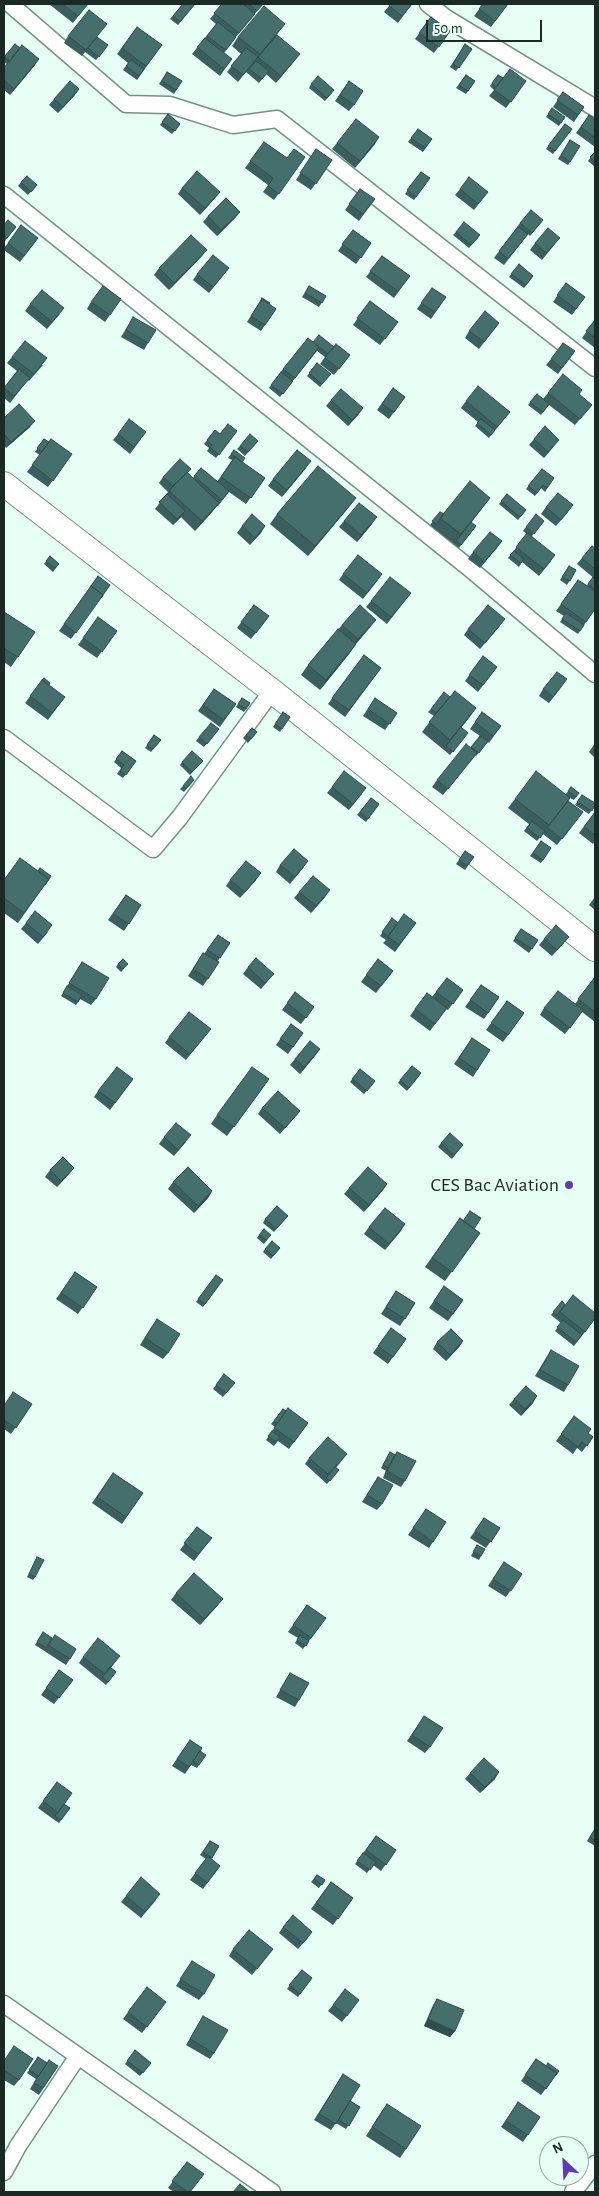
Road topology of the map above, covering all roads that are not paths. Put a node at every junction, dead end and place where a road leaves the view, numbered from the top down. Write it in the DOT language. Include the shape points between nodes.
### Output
graph roads {
  1 [pos="10,4"];
  2 [pos="428,4"];
  3 [pos="595,108"];
  4 [pos="4,195"];
  5 [pos="595,368"];
  6 [pos="4,484"];
  7 [pos="595,674"];
  8 [pos="272,691"];
  9 [pos="4,738"];
  10 [pos="595,949"];
  11 [pos="4,2004"];
  12 [pos="78,2056"];
  13 [pos="595,2164"];
  14 [pos="4,2172"];
  15 [pos="272,2192"];
  16 [pos="573,2192"];
  1 -- 5 [label="street" via="126,104 170,105 233,125 277,119"];
  2 -- 3 [label="street"];
  4 -- 7 [label="street" via="468,567"];
  6 -- 8 [label="street"];
  8 -- 9 [label="street" via="153,849"];
  8 -- 10 [label="street"];
  11 -- 12 [label="street"];
  12 -- 14 [label="street"];
  12 -- 15 [label="street"];
  13 -- 16 [label="street"];
}
